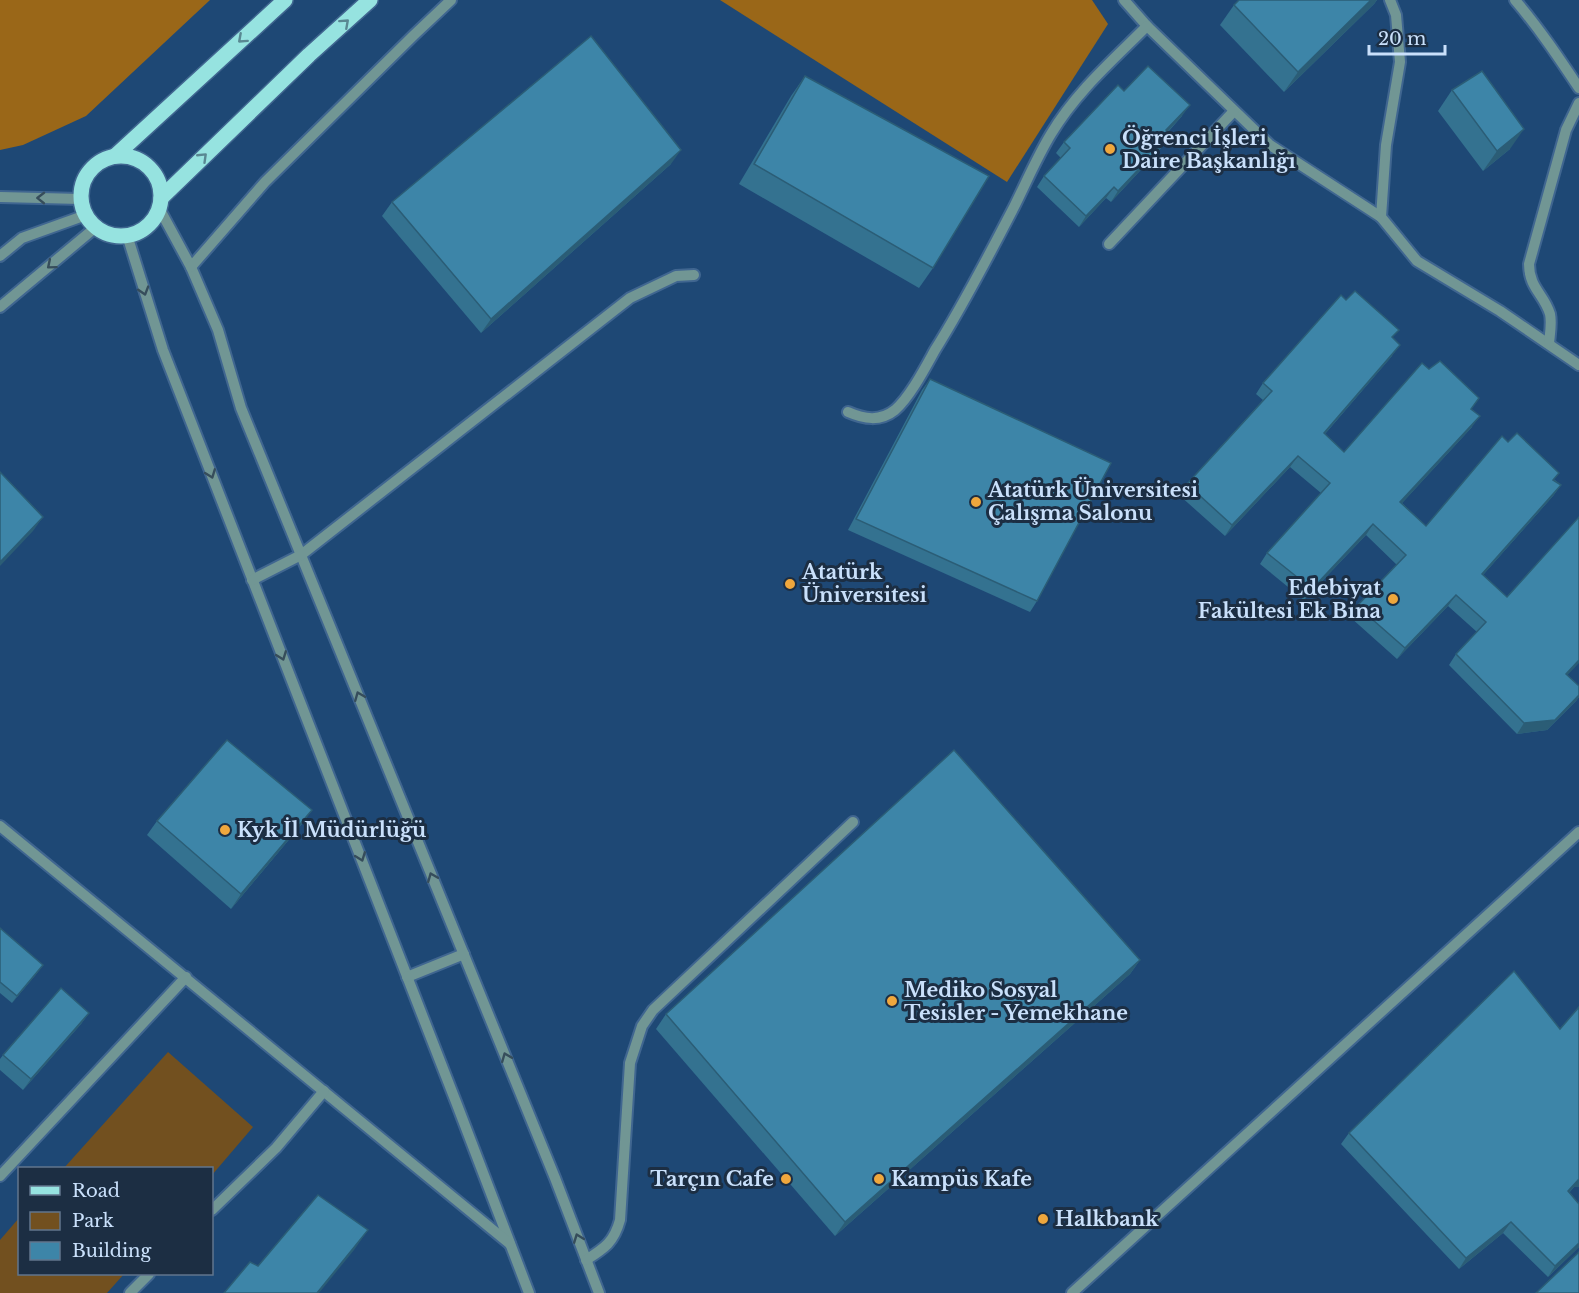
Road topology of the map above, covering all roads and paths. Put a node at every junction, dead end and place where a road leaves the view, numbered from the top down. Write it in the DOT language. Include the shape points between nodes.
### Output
graph roads {
  1 [pos="285,0"];
  2 [pos="370,0"];
  3 [pos="451,0"];
  4 [pos="1124,0"];
  5 [pos="1390,0"];
  6 [pos="1515,0"];
  7 [pos="1147,26"];
  8 [pos="1579,88"];
  9 [pos="1579,103"];
  10 [pos="1234,111"];
  11 [pos="115,156"];
  12 [pos="0,197"];
  13 [pos="81,199"];
  14 [pos="160,203"];
  15 [pos="86,214"];
  16 [pos="1381,217"];
  17 [pos="96,227"];
  18 [pos="127,235"];
  19 [pos="1109,244"];
  20 [pos="0,256"];
  21 [pos="191,267"];
  22 [pos="694,274"];
  23 [pos="0,307"];
  24 [pos="1549,343"];
  25 [pos="1579,365"];
  26 [pos="848,412"];
  27 [pos="301,555"];
  28 [pos="252,580"];
  29 [pos="853,822"];
  30 [pos="0,825"];
  31 [pos="1579,832"];
  32 [pos="464,954"];
  33 [pos="186,977"];
  34 [pos="407,977"];
  35 [pos="324,1091"];
  36 [pos="0,1176"];
  37 [pos="213,1209"];
  38 [pos="510,1244"];
  39 [pos="586,1260"];
  40 [pos="148,1275"];
  41 [pos="130,1293"];
  42 [pos="529,1293"];
  43 [pos="598,1293"];
  44 [pos="1072,1293"];
  1 -- 11 [label="main road, one-way"];
  14 -- 2 [label="main road, one-way" via="293,70"];
  3 -- 21 [label="street" via="265,182"];
  4 -- 7 [label="street"];
  5 -- 16 [label="street" via="1396,15 1400,63 1386,145"];
  6 -- 8 [label="street"];
  7 -- 10 [label="street"];
  7 -- 26 [label="street" via="1065,113 949,328 900,405 881,418"];
  9 -- 24 [label="street" via="1566,130 1529,264 1533,286 1549,313"];
  10 -- 16 [label="street" via="1270,145"];
  10 -- 19 [label="street"];
  11 -- 13 [label="main road" via="88,173"];
  11 -- 14 [label="main road" via="136,159 150,168 158,182"];
  13 -- 12 [label="street, one-way"];
  13 -- 15 [label="main road"];
  14 -- 18 [label="main road" via="147,226"];
  14 -- 21 [label="street"];
  15 -- 17 [label="main road"];
  15 -- 20 [label="street" via="22,238"];
  16 -- 24 [label="street" via="1417,261"];
  17 -- 18 [label="main road" via="111,234"];
  17 -- 23 [label="street, one-way"];
  18 -- 28 [label="street, one-way" via="163,350"];
  21 -- 27 [label="street" via="218,330 241,408"];
  22 -- 27 [label="street" via="676,276 630,298"];
  24 -- 25 [label="street"];
  27 -- 28 [label="street"];
  32 -- 27 [label="street, one-way"];
  28 -- 34 [label="street, one-way"];
  29 -- 39 [label="street" via="653,1010 642,1026 630,1063 620,1220 611,1241"];
  30 -- 33 [label="street"];
  31 -- 44 [label="street"];
  32 -- 34 [label="street"];
  39 -- 32 [label="street, one-way"];
  33 -- 35 [label="street"];
  33 -- 36 [label="street"];
  34 -- 38 [label="street"];
  35 -- 37 [label="street" via="276,1148"];
  35 -- 38 [label="street"];
  38 -- 42 [label="street"];
  39 -- 43 [label="street"];
  40 -- 41 [label="street"];
}
